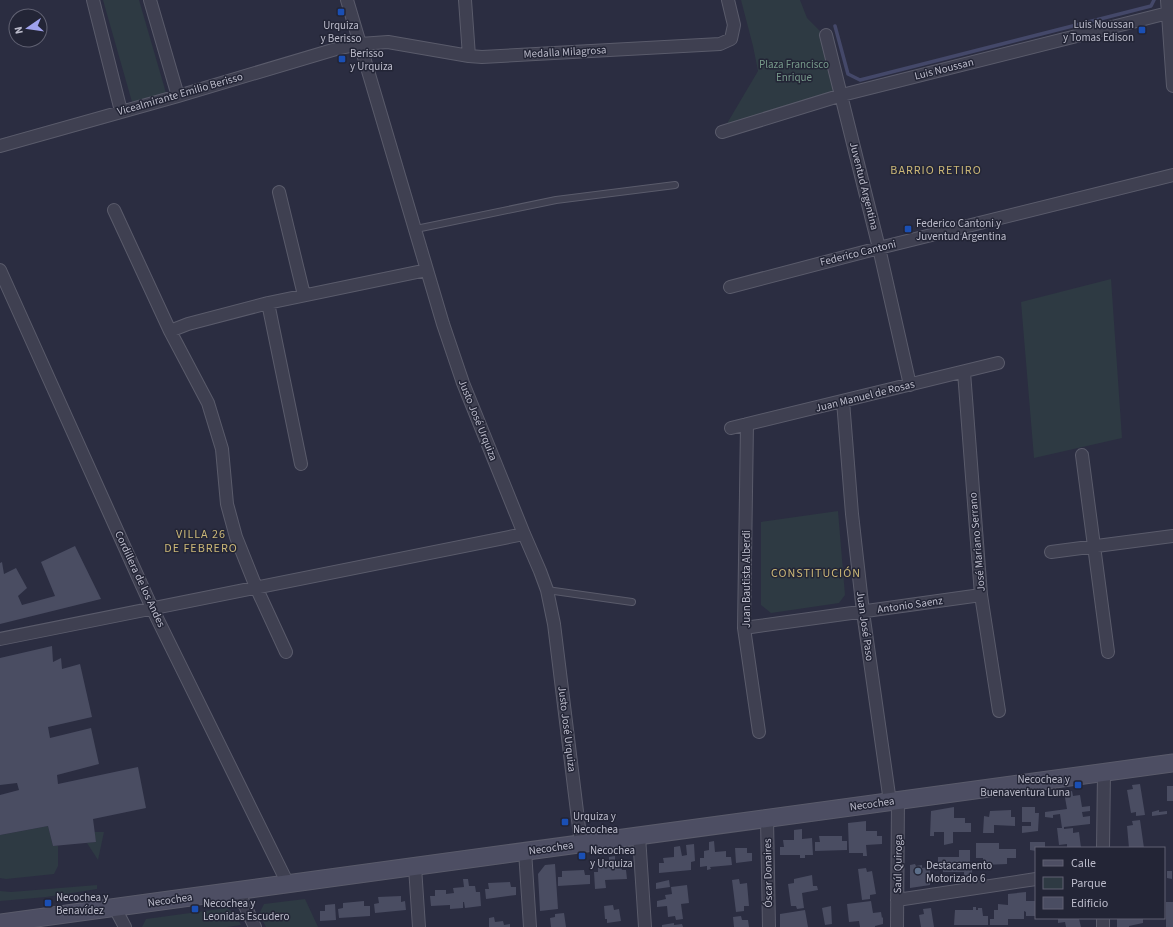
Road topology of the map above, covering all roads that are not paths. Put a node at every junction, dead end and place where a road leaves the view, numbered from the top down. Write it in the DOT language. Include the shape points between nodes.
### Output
graph roads {
  1 [pos="93,0"];
  2 [pos="150,0"];
  3 [pos="347,0"];
  4 [pos="465,0"];
  5 [pos="728,0"];
  6 [pos="1167,0"];
  7 [pos="1168,12"];
  8 [pos="826,35"];
  9 [pos="360,44"];
  10 [pos="469,56"];
  11 [pos="1173,86"];
  12 [pos="842,95"];
  13 [pos="178,96"];
  14 [pos="121,111"];
  15 [pos="722,132"];
  16 [pos="0,146"];
  17 [pos="1173,175"];
  18 [pos="675,186"];
  19 [pos="279,192"];
  20 [pos="114,210"];
  21 [pos="416,229"];
  22 [pos="879,248"];
  23 [pos="0,270"];
  24 [pos="426,270"];
  25 [pos="730,286"];
  26 [pos="304,295"];
  27 [pos="268,303"];
  28 [pos="170,331"];
  29 [pos="998,363"];
  30 [pos="964,372"];
  31 [pos="910,385"];
  32 [pos="843,401"];
  33 [pos="747,424"];
  34 [pos="731,428"];
  35 [pos="1082,455"];
  36 [pos="301,464"];
  37 [pos="524,534"];
  38 [pos="1173,536"];
  39 [pos="1094,547"];
  40 [pos="1051,552"];
  41 [pos="256,587"];
  42 [pos="547,590"];
  43 [pos="981,595"];
  44 [pos="632,602"];
  45 [pos="152,608"];
  46 [pos="863,612"];
  47 [pos="744,628"];
  48 [pos="0,639"];
  49 [pos="286,652"];
  50 [pos="1108,652"];
  51 [pos="999,711"];
  52 [pos="759,732"];
  53 [pos="1173,763"];
  54 [pos="1104,772"];
  55 [pos="894,801"];
  56 [pos="767,818"];
  57 [pos="639,836"];
  58 [pos="581,844"];
  59 [pos="1103,847"];
  60 [pos="524,852"];
  61 [pos="415,867"];
  62 [pos="1035,879"];
  63 [pos="288,884"];
  64 [pos="238,891"];
  65 [pos="898,900"];
  66 [pos="115,908"];
  67 [pos="0,923"];
  68 [pos="125,927"];
  69 [pos="255,927"];
  70 [pos="419,927"];
  71 [pos="530,927"];
  72 [pos="645,927"];
  73 [pos="769,927"];
  74 [pos="897,927"];
  1 -- 14 [label="street"];
  2 -- 13 [label="street"];
  3 -- 9 [label="street, Justo José Urquiza"];
  4 -- 10 [label="street"];
  5 -- 10 [label="street, Medalla Milagrosa" via="734,25 731,39 720,44 490,57"];
  6 -- 7 [label="street"];
  7 -- 11 [label="street"];
  7 -- 12 [label="street, Luis Noussan"];
  8 -- 12 [label="street, Juventud Argentina"];
  9 -- 10 [label="street, Medalla Milagrosa" via="388,42"];
  9 -- 13 [label="street, Vicealmirante Emilio Berisso"];
  9 -- 21 [label="street, Justo José Urquiza"];
  12 -- 15 [label="street, Luis Noussan"];
  12 -- 22 [label="street, Juventud Argentina"];
  13 -- 14 [label="street, Vicealmirante Emilio Berisso"];
  14 -- 16 [label="street, Vicealmirante Emilio Berisso"];
  17 -- 22 [label="street, Federico Cantoni"];
  18 -- 21 [label="lane" via="556,200"];
  19 -- 26 [label="street"];
  20 -- 28 [label="street"];
  21 -- 24 [label="street, Justo José Urquiza"];
  22 -- 25 [label="street, Federico Cantoni"];
  22 -- 31 [label="street, Juventud Argentina"];
  23 -- 45 [label="street, Cordillera de los Andes"];
  24 -- 26 [label="street"];
  24 -- 37 [label="street, Justo José Urquiza" via="463,383"];
  26 -- 27 [label="street"];
  27 -- 28 [label="street"];
  27 -- 36 [label="street"];
  28 -- 41 [label="street" via="208,403 222,449 227,504 236,537"];
  29 -- 30 [label="street, Juan Manuel de Rosas"];
  30 -- 31 [label="street, Juan Manuel de Rosas"];
  30 -- 43 [label="street, José Mariano Serrano"];
  31 -- 32 [label="street, Juan Manuel de Rosas"];
  32 -- 33 [label="street, Juan Manuel de Rosas"];
  32 -- 46 [label="street, Juan José Paso"];
  33 -- 34 [label="street, Juan Manuel de Rosas"];
  33 -- 47 [label="street, Juan Bautista Alberdi"];
  35 -- 39 [label="street"];
  37 -- 41 [label="street"];
  37 -- 42 [label="street, Justo José Urquiza"];
  38 -- 39 [label="street"];
  39 -- 40 [label="street"];
  39 -- 50 [label="street"];
  41 -- 45 [label="street"];
  41 -- 49 [label="street"];
  42 -- 44 [label="lane"];
  42 -- 58 [label="street, Justo José Urquiza" via="554,624"];
  43 -- 46 [label="street, Antonio Saenz"];
  43 -- 51 [label="street, José Mariano Serrano"];
  45 -- 48 [label="street"];
  45 -- 63 [label="street, Cordillera de los Andes"];
  46 -- 47 [label="street, Antonio Saenz"];
  46 -- 55 [label="street, Juan José Paso"];
  47 -- 52 [label="street, Juan Bautista Alberdi"];
  53 -- 54 [label="main road, Necochea"];
  54 -- 55 [label="main road, Necochea"];
  54 -- 59 [label="street"];
  55 -- 56 [label="main road, Necochea"];
  55 -- 65 [label="street, Saúl Quiroga"];
  56 -- 57 [label="main road, Necochea"];
  56 -- 73 [label="street, Óscar Donaires"];
  57 -- 58 [label="main road, Necochea"];
  57 -- 72 [label="street"];
  58 -- 60 [label="main road, Necochea"];
  60 -- 61 [label="main road, Necochea"];
  60 -- 71 [label="street"];
  61 -- 63 [label="main road, Necochea"];
  61 -- 70 [label="street"];
  62 -- 65 [label="street"];
  63 -- 64 [label="main road, Necochea"];
  64 -- 66 [label="main road, Necochea"];
  64 -- 69 [label="street"];
  65 -- 74 [label="street, Saúl Quiroga"];
  66 -- 67 [label="main road, Necochea"];
  66 -- 68 [label="street"];
}
